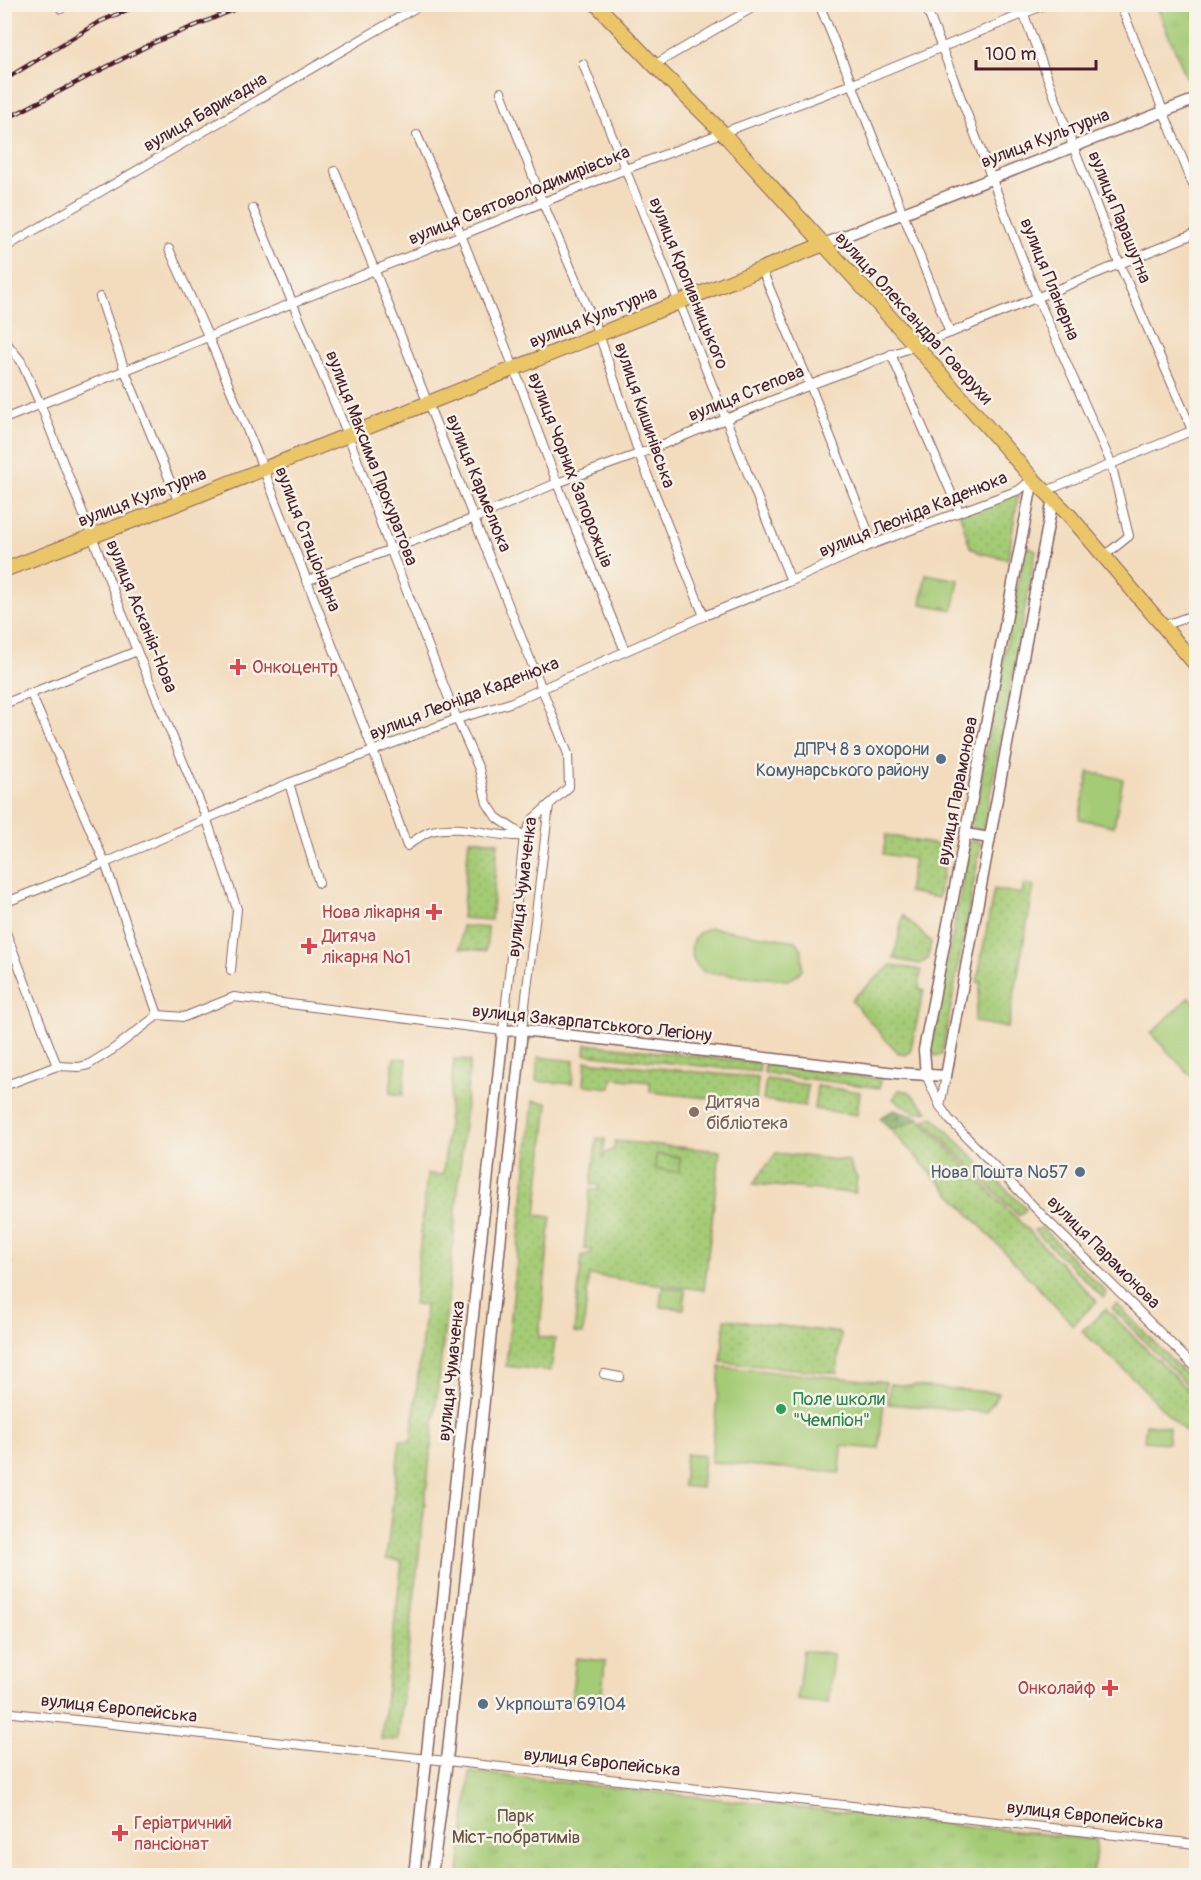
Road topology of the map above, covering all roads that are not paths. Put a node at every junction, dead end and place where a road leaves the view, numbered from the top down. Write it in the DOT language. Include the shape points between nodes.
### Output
graph roads {
  1 [pos="422,4"];
  2 [pos="596,4"];
  3 [pos="759,4"];
  4 [pos="819,4"];
  5 [pos="925,4"];
  6 [pos="1047,4"];
  7 [pos="1120,4"];
  8 [pos="1022,9"];
  9 [pos="941,47"];
  10 [pos="583,64"];
  11 [pos="654,65"];
  12 [pos="852,84"];
  13 [pos="501,92"];
  14 [pos="1197,99"];
  15 [pos="1165,111"];
  16 [pos="722,132"];
  17 [pos="417,135"];
  18 [pos="1073,146"];
  19 [pos="626,169"];
  20 [pos="335,171"];
  21 [pos="992,178"];
  22 [pos="1197,192"];
  23 [pos="543,203"];
  24 [pos="253,209"];
  25 [pos="903,213"];
  26 [pos="1197,232"];
  27 [pos="461,236"];
  28 [pos="824,244"];
  29 [pos="4,248"];
  30 [pos="169,249"];
  31 [pos="1119,262"];
  32 [pos="761,268"];
  33 [pos="375,271"];
  34 [pos="100,297"];
  35 [pos="1037,297"];
  36 [pos="680,302"];
  37 [pos="293,303"];
  38 [pos="950,333"];
  39 [pos="599,334"];
  40 [pos="209,338"];
  41 [pos="4,340"];
  42 [pos="915,345"];
  43 [pos="891,354"];
  44 [pos="514,368"];
  45 [pos="125,371"];
  46 [pos="810,385"];
  47 [pos="429,402"];
  48 [pos="41,406"];
  49 [pos="4,419"];
  50 [pos="726,419"];
  51 [pos="1196,433"];
  52 [pos="348,435"];
  53 [pos="639,454"];
  54 [pos="1111,463"];
  55 [pos="263,468"];
  56 [pos="1033,479"];
  57 [pos="557,483"];
  58 [pos="1050,495"];
  59 [pos="179,503"];
  60 [pos="959,511"];
  61 [pos="475,518"];
  62 [pos="92,536"];
  63 [pos="873,544"];
  64 [pos="391,551"];
  65 [pos="1104,556"];
  66 [pos="4,570"];
  67 [pos="306,581"];
  68 [pos="791,581"];
  69 [pos="1197,614"];
  70 [pos="704,616"];
  71 [pos="1163,626"];
  72 [pos="137,651"];
  73 [pos="625,651"];
  74 [pos="1197,665"];
  75 [pos="544,688"];
  76 [pos="31,694"];
  77 [pos="4,704"];
  78 [pos="457,719"];
  79 [pos="373,750"];
  80 [pos="289,783"];
  81 [pos="549,804"];
  82 [pos="206,817"];
  83 [pos="966,834"];
  84 [pos="524,836"];
  85 [pos="989,838"];
  86 [pos="105,863"];
  87 [pos="320,883"];
  88 [pos="4,903"];
  89 [pos="4,927"];
  90 [pos="231,970"];
  91 [pos="158,1015"];
  92 [pos="522,1030"];
  93 [pos="503,1031"];
  94 [pos="57,1066"];
  95 [pos="926,1075"];
  96 [pos="946,1076"];
  97 [pos="4,1086"];
  98 [pos="940,1106"];
  99 [pos="1197,1368"];
  100 [pos="604,1374"];
  101 [pos="620,1377"];
  102 [pos="4,1712"];
  103 [pos="427,1759"];
  104 [pos="447,1761"];
  105 [pos="1197,1844"];
  106 [pos="414,1875"];
  107 [pos="432,1875"];
  1 -- 29 [label="street, вулиця Барикадна"];
  2 -- 11 [label="main road, вулиця Олександра Говорухи"];
  3 -- 11 [label="street"];
  4 -- 12 [label="street"];
  5 -- 9 [label="street, вулиця Планерна"];
  6 -- 8 [label="street, вулиця Святоволодимирівська"];
  7 -- 15 [label="street"];
  8 -- 9 [label="street, вулиця Святоволодимирівська"];
  8 -- 18 [label="street, вулиця Парашутна"];
  9 -- 12 [label="street, вулиця Святоволодимирівська"];
  9 -- 21 [label="street, вулиця Планерна"];
  10 -- 19 [label="street, вулиця Кропивницького"];
  11 -- 16 [label="main road, вулиця Олександра Говорухи"];
  12 -- 16 [label="street, вулиця Святоволодимирівська"];
  12 -- 25 [label="street"];
  13 -- 23 [label="street, вулиця Кишинівська"];
  14 -- 15 [label="street, вулиця Культурна"];
  15 -- 18 [label="street, вулиця Культурна"];
  15 -- 22 [label="street"];
  16 -- 19 [label="street, вулиця Святоволодимирівська"];
  16 -- 28 [label="main road, вулиця Олександра Говорухи"];
  17 -- 27 [label="street, вулиця Чорних Запорожців"];
  18 -- 21 [label="street, вулиця Культурна"];
  18 -- 31 [label="street, вулиця Парашутна"];
  19 -- 23 [label="street, вулиця Святоволодимирівська"];
  19 -- 36 [label="street, вулиця Кропивницького"];
  20 -- 33 [label="street, вулиця Кармелюка"];
  21 -- 25 [label="street, вулиця Культурна"];
  21 -- 35 [label="street, вулиця Планерна"];
  23 -- 27 [label="street, вулиця Святоволодимирівська"];
  23 -- 39 [label="street, вулиця Кишинівська"];
  24 -- 37 [label="street, вулиця Максима Прокуратова"];
  25 -- 28 [label="street, вулиця Культурна"];
  25 -- 38 [label="street"];
  26 -- 31 [label="street, вулиця Степова"];
  27 -- 33 [label="street, вулиця Святоволодимирівська"];
  27 -- 44 [label="street, вулиця Чорних Запорожців"];
  28 -- 32 [label="main road, вулиця Культурна"];
  28 -- 42 [label="main road, вулиця Олександра Говорухи"];
  30 -- 40 [label="street, вулиця Стаціонарна"];
  31 -- 35 [label="street, вулиця Степова"];
  31 -- 51 [label="street, вулиця Парашутна"];
  32 -- 36 [label="main road, вулиця Культурна"];
  32 -- 46 [label="street"];
  33 -- 37 [label="street, вулиця Святоволодимирівська"];
  33 -- 47 [label="street, вулиця Кармелюка"];
  34 -- 45 [label="street"];
  35 -- 38 [label="street, вулиця Степова"];
  35 -- 54 [label="street, вулиця Планерна"];
  36 -- 39 [label="main road, вулиця Культурна"];
  36 -- 50 [label="street, вулиця Кропивницького"];
  37 -- 40 [label="street, вулиця Святоволодимирівська"];
  37 -- 52 [label="street, вулиця Максима Прокуратова"];
  38 -- 42 [label="street, вулиця Степова"];
  39 -- 44 [label="main road, вулиця Культурна"];
  39 -- 53 [label="street, вулиця Кишинівська"];
  40 -- 45 [label="street, вулиця Святоволодимирівська"];
  40 -- 55 [label="street, вулиця Стаціонарна"];
  41 -- 48 [label="street, вулиця Асканія-Нова" via="21,361"];
  42 -- 43 [label="street, вулиця Степова"];
  42 -- 56 [label="main road, вулиця Олександра Говорухи"];
  43 -- 46 [label="street, вулиця Степова"];
  43 -- 60 [label="street"];
  44 -- 47 [label="main road, вулиця Культурна"];
  44 -- 57 [label="street, вулиця Чорних Запорожців"];
  45 -- 48 [label="street, вулиця Святоволодимирівська"];
  45 -- 59 [label="street"];
  46 -- 50 [label="street, вулиця Степова"];
  46 -- 63 [label="street"];
  47 -- 52 [label="main road, вулиця Культурна"];
  47 -- 61 [label="street, вулиця Кармелюка"];
  48 -- 49 [label="street, вулиця Святоволодимирівська"];
  48 -- 62 [label="street, вулиця Асканія-Нова"];
  50 -- 53 [label="street, вулиця Степова"];
  50 -- 68 [label="street, вулиця Кропивницького"];
  51 -- 54 [label="street"];
  52 -- 55 [label="main road, вулиця Культурна"];
  52 -- 64 [label="street, вулиця Максима Прокуратова"];
  53 -- 57 [label="street, вулиця Степова"];
  53 -- 70 [label="street, вулиця Кишинівська"];
  54 -- 58 [label="street"];
  54 -- 65 [label="street, вулиця Планерна" via="1129,536"];
  55 -- 59 [label="main road, вулиця Культурна"];
  55 -- 67 [label="street, вулиця Стаціонарна"];
  56 -- 58 [label="main road, вулиця Олександра Говорухи"];
  56 -- 60 [label="street, вулиця Леоніда Каденюка" via="1019,490"];
  56 -- 83 [label="street, вулиця Парамонова"];
  57 -- 61 [label="street, вулиця Степова"];
  57 -- 73 [label="street, вулиця Чорних Запорожців"];
  58 -- 65 [label="main road, вулиця Олександра Говорухи"];
  58 -- 85 [label="street"];
  59 -- 62 [label="main road, вулиця Культурна"];
  60 -- 63 [label="street, вулиця Леоніда Каденюка"];
  61 -- 64 [label="street, вулиця Степова"];
  61 -- 75 [label="street, вулиця Кармелюка"];
  62 -- 66 [label="main road, вулиця Культурна"];
  62 -- 72 [label="street, вулиця Асканія-Нова"];
  63 -- 68 [label="street, вулиця Леоніда Каденюка"];
  64 -- 67 [label="street, вулиця Степова"];
  64 -- 78 [label="street, вулиця Максима Прокуратова"];
  65 -- 71 [label="main road, вулиця Олександра Говорухи"];
  67 -- 79 [label="street, вулиця Стаціонарна"];
  68 -- 70 [label="street, вулиця Леоніда Каденюка"];
  69 -- 71 [label="street"];
  70 -- 73 [label="street, вулиця Леоніда Каденюка"];
  71 -- 74 [label="main road, вулиця Олександра Говорухи"];
  72 -- 76 [label="street"];
  72 -- 82 [label="street, вулиця Асканія-Нова"];
  73 -- 75 [label="street, вулиця Леоніда Каденюка"];
  75 -- 78 [label="street, вулиця Леоніда Каденюка"];
  75 -- 81 [label="street, вулиця Кармелюка" via="568,754 569,787"];
  76 -- 77 [label="street"];
  76 -- 86 [label="street"];
  78 -- 79 [label="street, вулиця Леоніда Каденюка"];
  78 -- 84 [label="street, вулиця Максима Прокуратова" via="479,769 490,809"];
  79 -- 80 [label="street, вулиця Леоніда Каденюка"];
  79 -- 84 [label="street, вулиця Стаціонарна" via="407,846 440,830"];
  80 -- 82 [label="street, вулиця Леоніда Каденюка"];
  80 -- 87 [label="street"];
  81 -- 84 [label="street, вулиця Чумаченка" via="533,819"];
  81 -- 92 [label="street, вулиця Чумаченка"];
  82 -- 86 [label="street, вулиця Леоніда Каденюка"];
  82 -- 90 [label="street, вулиця Асканія-Нова" via="237,909"];
  83 -- 85 [label="street"];
  83 -- 95 [label="street, вулиця Парамонова" via="924,1050"];
  84 -- 93 [label="street, вулиця Чумаченка"];
  85 -- 96 [label="street"];
  86 -- 88 [label="street, вулиця Леоніда Каденюка"];
  86 -- 91 [label="street"];
  89 -- 94 [label="street"];
  91 -- 93 [label="street, вулиця Закарпатського Легіону" via="184,1017 234,997"];
  91 -- 94 [label="street" via="88,1065"];
  92 -- 93 [label="street, вулиця Закарпатського Легіону"];
  92 -- 95 [label="street, вулиця Закарпатського Легіону"];
  92 -- 104 [label="street, вулиця Чумаченка"];
  93 -- 103 [label="street, вулиця Чумаченка"];
  94 -- 97 [label="street"];
  95 -- 96 [label="street, вулиця Закарпатського Легіону"];
  95 -- 98 [label="street, вулиця Парамонова"];
  96 -- 98 [label="street"];
  98 -- 99 [label="street, вулиця Парамонова" via="1045,1218"];
  100 -- 101 [label="street"];
  102 -- 103 [label="street, вулиця Європейська"];
  103 -- 104 [label="street, вулиця Європейська"];
  103 -- 106 [label="street, вулиця Чумаченка"];
  104 -- 105 [label="street, вулиця Європейська"];
  104 -- 107 [label="street, вулиця Чумаченка"];
}
